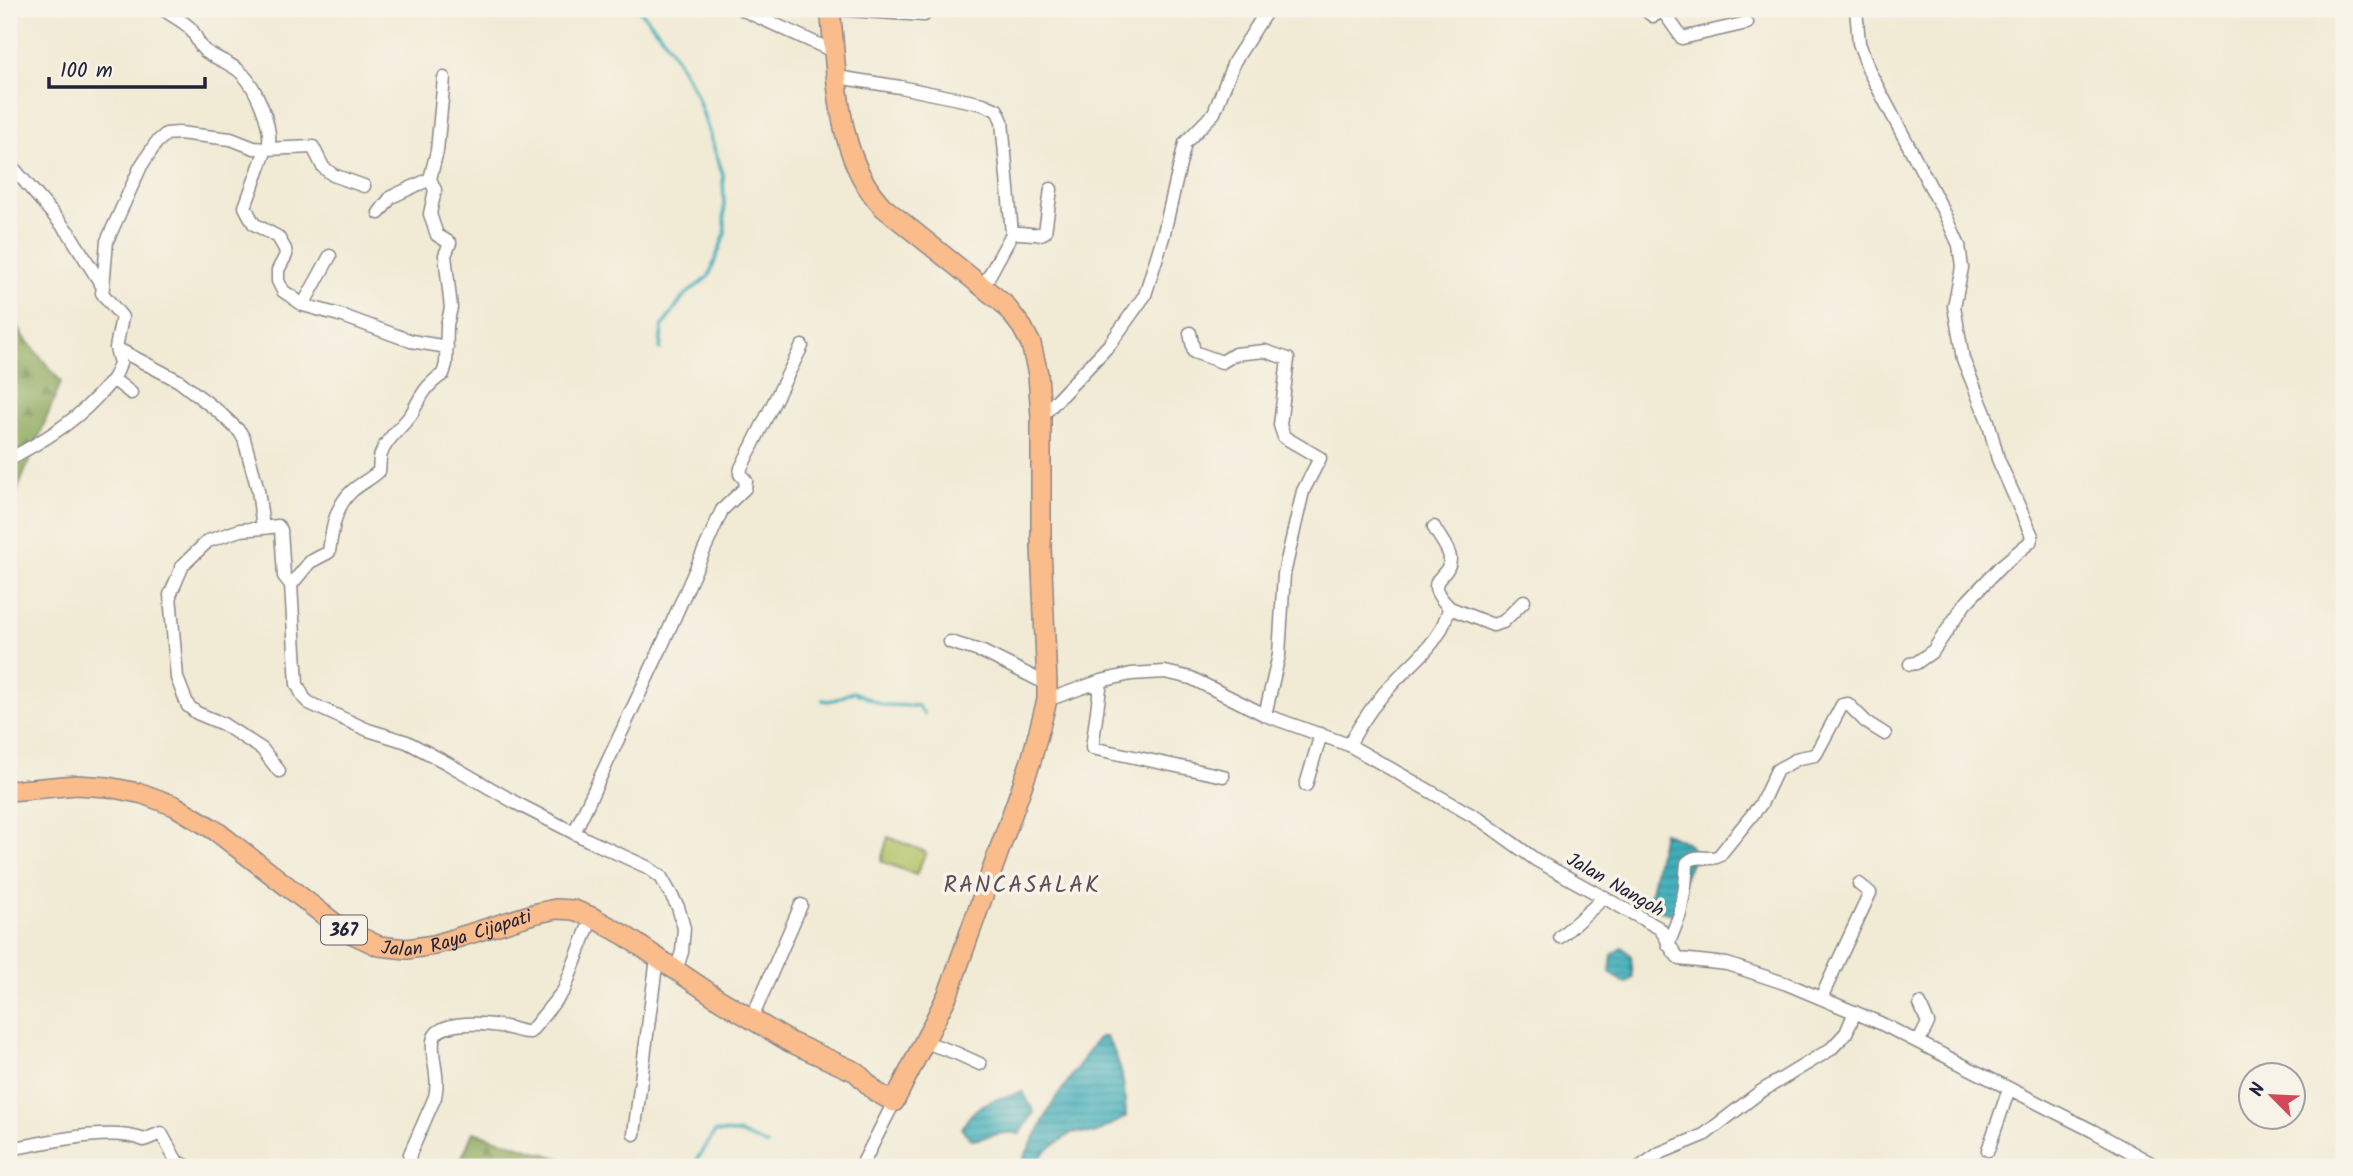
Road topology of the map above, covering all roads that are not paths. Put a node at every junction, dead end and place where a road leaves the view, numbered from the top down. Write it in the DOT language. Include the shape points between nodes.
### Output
graph roads {
  1 [pos="163,9"];
  2 [pos="741,9"];
  3 [pos="832,9"];
  4 [pos="1268,9"];
  5 [pos="1644,9"];
  6 [pos="1856,9"];
  7 [pos="924,15"];
  8 [pos="1747,23"];
  9 [pos="835,51"];
  10 [pos="837,77"];
  11 [pos="444,78"];
  12 [pos="267,149"];
  13 [pos="9,163"];
  14 [pos="430,179"];
  15 [pos="364,186"];
  16 [pos="1051,189"];
  17 [pos="379,214"];
  18 [pos="1012,234"];
  19 [pos="330,257"];
  20 [pos="103,287"];
  21 [pos="983,287"];
  22 [pos="303,305"];
  23 [pos="1190,333"];
  24 [pos="802,346"];
  25 [pos="447,347"];
  26 [pos="116,348"];
  27 [pos="113,379"];
  28 [pos="131,393"];
  29 [pos="1041,417"];
  30 [pos="9,459"];
  31 [pos="1433,527"];
  32 [pos="263,528"];
  33 [pos="291,585"];
  34 [pos="1524,601"];
  35 [pos="1450,608"];
  36 [pos="950,642"];
  37 [pos="1910,664"];
  38 [pos="1101,681"];
  39 [pos="1047,692"];
  40 [pos="1265,715"];
  41 [pos="1321,734"];
  42 [pos="1885,734"];
  43 [pos="1349,745"];
  44 [pos="279,771"];
  45 [pos="1223,776"];
  46 [pos="1306,785"];
  47 [pos="9,791"];
  48 [pos="574,833"];
  49 [pos="1859,884"];
  50 [pos="1605,897"];
  51 [pos="801,905"];
  52 [pos="592,917"];
  53 [pos="1560,937"];
  54 [pos="1668,945"];
  55 [pos="657,958"];
  56 [pos="676,970"];
  57 [pos="1821,998"];
  58 [pos="1920,1004"];
  59 [pos="754,1011"];
  60 [pos="1855,1012"];
  61 [pos="1919,1041"];
  62 [pos="925,1042"];
  63 [pos="980,1064"];
  64 [pos="2009,1089"];
  65 [pos="894,1102"];
  66 [pos="634,1134"];
  67 [pos="9,1149"];
  68 [pos="1988,1150"];
  69 [pos="190,1167"];
  70 [pos="408,1167"];
  71 [pos="861,1167"];
  72 [pos="1640,1167"];
  73 [pos="2158,1167"];
  1 -- 12 [label="street" via="191,30 205,51 248,81 268,125 271,140"];
  2 -- 9 [label="street"];
  3 -- 7 [label="street"];
  3 -- 9 [label="main road"];
  4 -- 29 [label="street" via="1234,62 1214,113 1185,143 1145,295 1110,344"];
  5 -- 8 [label="street" via="1653,16 1663,11 1682,37"];
  6 -- 37 [label="street" via="1858,43 1870,73 1959,245 1962,268 1954,306 1964,359 1998,459 2032,536 1965,604 1933,650"];
  9 -- 10 [label="main road"];
  10 -- 18 [label="street" via="997,110 1002,121"];
  10 -- 21 [label="main road" via="844,126 867,188"];
  11 -- 14 [label="street"];
  12 -- 15 [label="street" via="313,147 323,167"];
  12 -- 20 [label="street" via="171,132 161,138 141,166 107,241"];
  12 -- 22 [label="street" via="245,207 254,224 278,237 286,256 278,270 281,288"];
  13 -- 20 [label="street" via="69,233"];
  14 -- 17 [label="street" via="391,197"];
  14 -- 25 [label="street" via="435,190 431,222 437,235 450,243 446,255 451,307"];
  16 -- 18 [label="street" via="1043,234"];
  18 -- 21 [label="street"];
  19 -- 22 [label="street"];
  20 -- 26 [label="street" via="102,293 122,317"];
  21 -- 29 [label="main road" via="1004,304 1031,344"];
  22 -- 25 [label="street" via="411,341"];
  23 -- 40 [label="street" via="1194,352 1217,361 1265,351 1289,359 1282,433 1320,458 1303,491 1284,574 1279,655"];
  24 -- 48 [label="street" via="741,468 746,488 722,510"];
  25 -- 33 [label="street" via="443,374 417,399 412,413 384,448 379,471 353,489 338,510 329,552 310,562"];
  26 -- 27 [label="street" via="120,363"];
  26 -- 32 [label="street" via="178,381 240,432 258,490"];
  27 -- 28 [label="street"];
  27 -- 30 [label="street" via="58,432"];
  29 -- 39 [label="main road"];
  31 -- 35 [label="street" via="1450,556 1436,593"];
  32 -- 33 [label="street" via="280,528 284,576"];
  32 -- 44 [label="street" via="208,541 183,565 170,595 177,678 188,706 262,749"];
  33 -- 48 [label="street" via="297,684 309,703 407,742"];
  34 -- 35 [label="street" via="1503,622 1493,625"];
  35 -- 43 [label="street" via="1439,634 1378,699"];
  36 -- 39 [label="street" via="983,652"];
  38 -- 39 [label="street, Jalan Nangoh"];
  38 -- 40 [label="street, Jalan Nangoh" via="1140,673 1174,674"];
  38 -- 45 [label="street" via="1092,748"];
  39 -- 62 [label="main road" via="1031,761 948,994"];
  40 -- 41 [label="street, Jalan Nangoh"];
  41 -- 43 [label="street, Jalan Nangoh"];
  41 -- 46 [label="street"];
  42 -- 54 [label="street" via="1848,704 1842,705 1815,755 1777,769 1761,804 1719,856 1702,856 1686,863 1680,914"];
  43 -- 50 [label="street, Jalan Nangoh"];
  47 -- 52 [label="main road, Jalan Raya Cijapati / 367" via="108,787 175,806 216,831 342,929 379,946 407,949 434,945 556,909"];
  48 -- 56 [label="street" via="660,877 678,907 684,928"];
  49 -- 57 [label="street" via="1870,893"];
  50 -- 53 [label="street"];
  50 -- 54 [label="street, Jalan Nangoh" via="1658,928"];
  51 -- 59 [label="street"];
  52 -- 55 [label="main road, Jalan Raya Cijapati / 367"];
  52 -- 70 [label="street" via="564,990 530,1032 489,1024 440,1030 433,1048 437,1088"];
  54 -- 57 [label="street, Jalan Nangoh" via="1680,959 1727,964"];
  55 -- 56 [label="main road, Jalan Raya Cijapati / 367"];
  55 -- 66 [label="street"];
  56 -- 59 [label="main road, Jalan Raya Cijapati / 367" via="720,1000"];
  57 -- 60 [label="street, Jalan Nangoh"];
  58 -- 61 [label="street" via="1928,1023"];
  59 -- 65 [label="main road, Jalan Raya Cijapati / 367" via="804,1049 846,1066"];
  60 -- 61 [label="street, Jalan Nangoh"];
  60 -- 72 [label="street" via="1846,1034 1831,1049 1760,1092 1704,1135 1660,1153"];
  61 -- 64 [label="street, Jalan Nangoh"];
  62 -- 63 [label="street"];
  62 -- 65 [label="main road"];
  64 -- 68 [label="street"];
  64 -- 73 [label="street, Jalan Nangoh"];
  65 -- 71 [label="street"];
  67 -- 69 [label="street" via="106,1134 131,1134 144,1140 161,1132 177,1162"];
}
